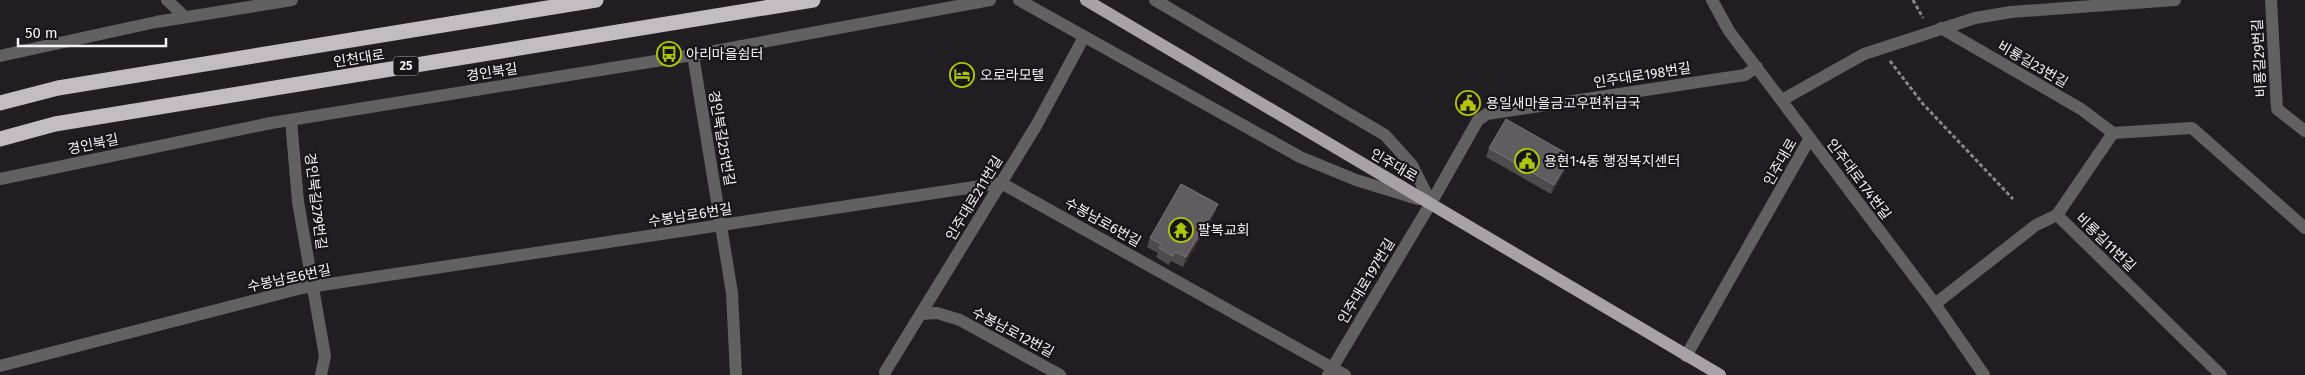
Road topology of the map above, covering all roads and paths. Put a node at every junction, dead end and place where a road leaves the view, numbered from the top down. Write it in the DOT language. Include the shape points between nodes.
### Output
graph roads {
  1 [pos="167,0"];
  2 [pos="292,0"];
  3 [pos="596,0"];
  4 [pos="813,0"];
  5 [pos="990,0"];
  6 [pos="1019,0"];
  7 [pos="1086,0"];
  8 [pos="1155,0"];
  9 [pos="1712,0"];
  10 [pos="1913,0"];
  11 [pos="2175,0"];
  12 [pos="2271,0"];
  13 [pos="2086,3"];
  14 [pos="185,17"];
  15 [pos="1941,28"];
  16 [pos="1928,33"];
  17 [pos="1084,37"];
  18 [pos="1880,48"];
  19 [pos="693,55"];
  20 [pos="0,56"];
  21 [pos="1757,67"];
  22 [pos="1782,100"];
  23 [pos="0,103"];
  24 [pos="291,120"];
  25 [pos="2305,131"];
  26 [pos="2113,133"];
  27 [pos="1810,138"];
  28 [pos="0,139"];
  29 [pos="0,179"];
  30 [pos="1001,183"];
  31 [pos="2013,198"];
  32 [pos="1431,203"];
  33 [pos="2057,215"];
  34 [pos="722,225"];
  35 [pos="2305,228"];
  36 [pos="313,286"];
  37 [pos="1935,304"];
  38 [pos="921,314"];
  39 [pos="1686,356"];
  40 [pos="0,366"];
  41 [pos="1330,371"];
  42 [pos="885,372"];
  43 [pos="321,375"];
  44 [pos="736,375"];
  45 [pos="1060,375"];
  46 [pos="1345,375"];
  47 [pos="1720,375"];
  48 [pos="1984,375"];
  49 [pos="2221,375"];
  1 -- 14 [label="street"];
  2 -- 14 [label="street"];
  3 -- 23 [label="highway, 인천대로" via="58,88"];
  4 -- 28 [label="highway, 인천대로 / 25" via="55,124"];
  5 -- 19 [label="street, 경인북길"];
  6 -- 17 [label="street"];
  7 -- 32 [label="main road, 인주대로"];
  8 -- 32 [label="street" via="1385,135 1412,165"];
  9 -- 21 [label="street, 인주대로174번길" via="1729,30"];
  10 -- 16 [label="path" via="1925,20"];
  11 -- 13 [label="street"];
  12 -- 25 [label="street, 비룡길29번길" via="2277,109"];
  13 -- 15 [label="street" via="1974,18"];
  14 -- 20 [label="street"];
  15 -- 16 [label="street"];
  15 -- 26 [label="street, 비룡길23번길" via="2081,109"];
  16 -- 18 [label="street"];
  17 -- 30 [label="street, 인주대로211번길"];
  17 -- 32 [label="street" via="1300,157 1356,180"];
  18 -- 22 [label="street"];
  18 -- 31 [label="path" via="1923,104"];
  19 -- 24 [label="street, 경인북길"];
  19 -- 34 [label="street, 경인북길251번길"];
  21 -- 22 [label="street, 인주대로174번길"];
  21 -- 32 [label="street, 인주대로198번길" via="1745,74 1487,114 1478,120"];
  22 -- 27 [label="street, 인주대로174번길"];
  24 -- 29 [label="street, 경인북길"];
  24 -- 36 [label="street, 경인북길279번길" via="298,202"];
  26 -- 33 [label="street"];
  26 -- 35 [label="street" via="2192,128"];
  27 -- 37 [label="street, 인주대로174번길"];
  27 -- 39 [label="street, 인주대로"];
  30 -- 34 [label="street, 수봉남로6번길"];
  30 -- 38 [label="street, 인주대로211번길"];
  30 -- 41 [label="street, 수봉남로6번길"];
  32 -- 39 [label="main road, 인주대로"];
  32 -- 41 [label="street, 인주대로197번길"];
  33 -- 37 [label="street, 비룡길11번길" via="2036,226"];
  33 -- 49 [label="street, 비룡길11번길"];
  34 -- 36 [label="street, 수봉남로6번길"];
  34 -- 44 [label="street, 경인북길251번길" via="732,294"];
  36 -- 40 [label="street, 수봉남로6번길"];
  36 -- 43 [label="street, 경인북길279번길" via="325,356"];
  37 -- 48 [label="street, 인주대로174번길"];
  38 -- 42 [label="street, 인주대로211번길"];
  38 -- 45 [label="street, 수봉남로12번길" via="937,313 960,320"];
  39 -- 47 [label="main road, 인주대로"];
  41 -- 46 [label="street, 수봉남로6번길"];
}
